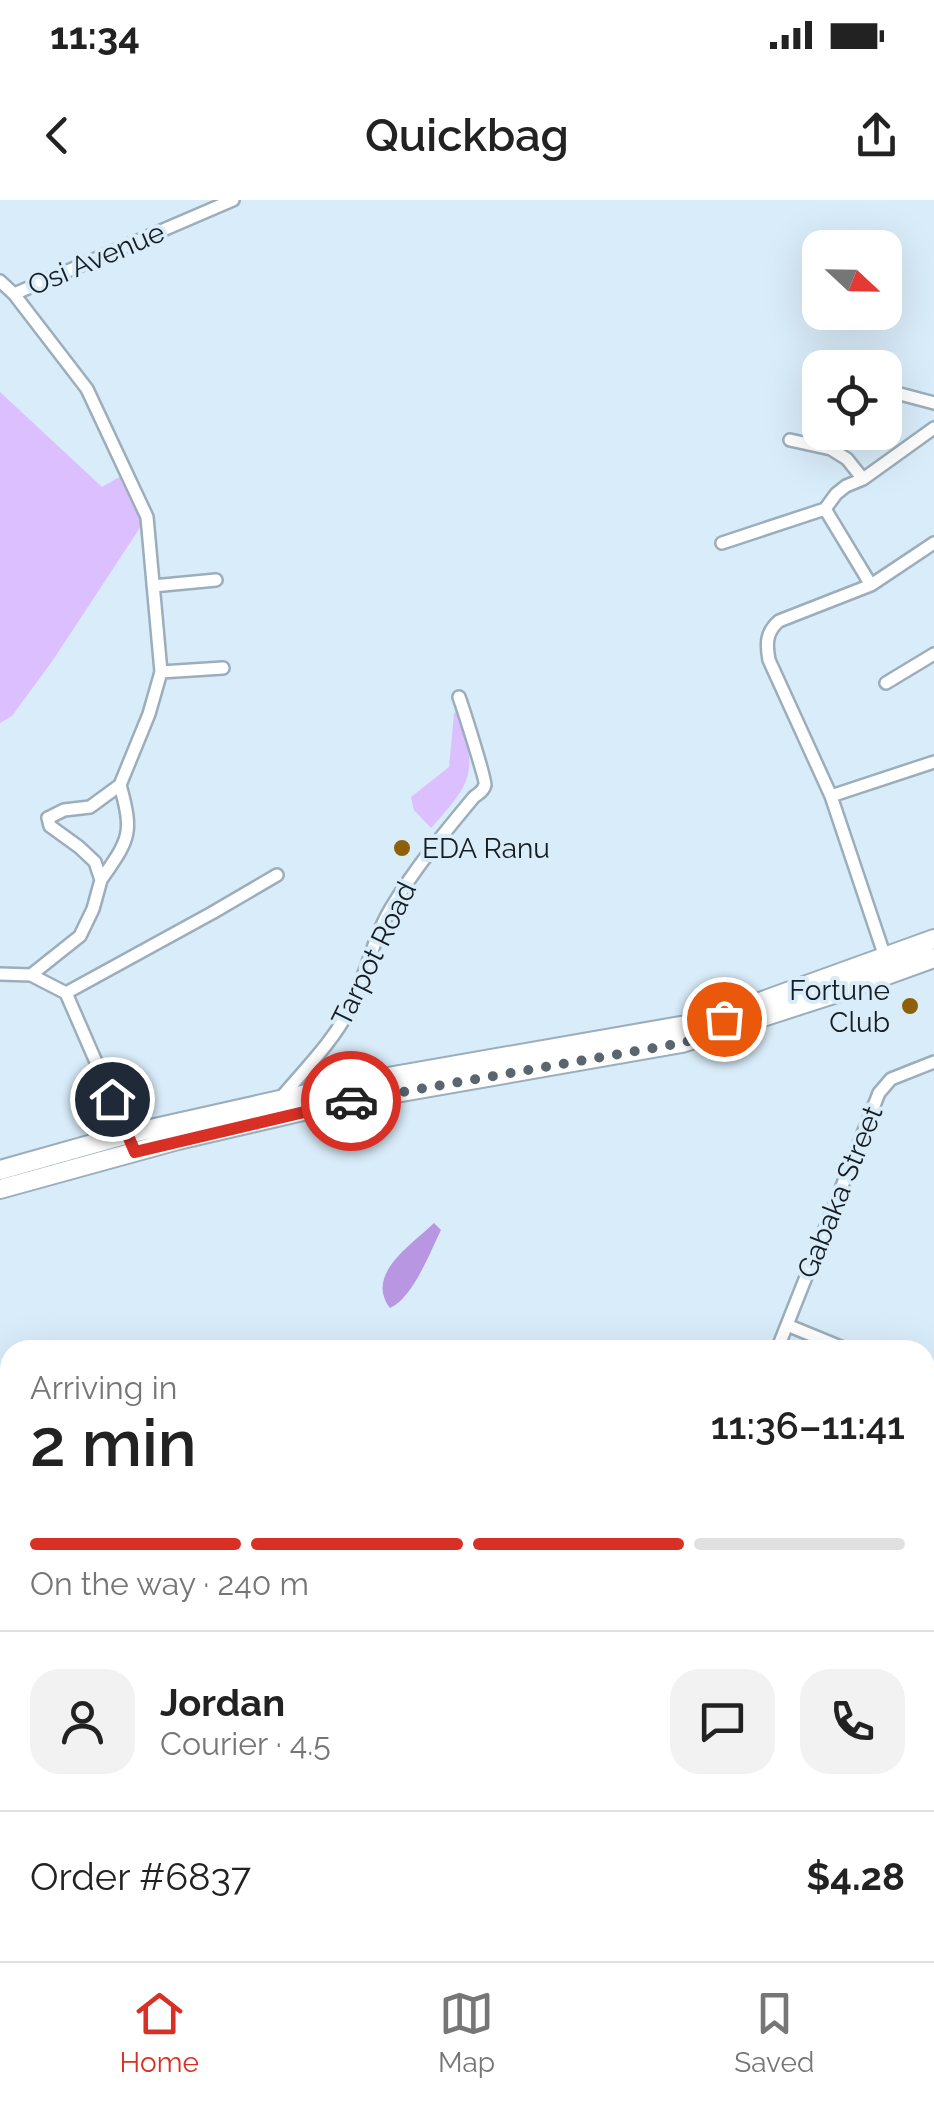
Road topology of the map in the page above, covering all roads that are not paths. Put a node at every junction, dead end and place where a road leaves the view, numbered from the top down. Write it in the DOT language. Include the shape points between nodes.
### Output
graph roads {
  1 [pos="233,200"];
  2 [pos="0,281"];
  3 [pos="14,294"];
  4 [pos="902,395"];
  5 [pos="934,403"];
  6 [pos="934,428"];
  7 [pos="790,440"];
  8 [pos="864,480"];
  9 [pos="825,509"];
  10 [pos="722,542"];
  11 [pos="934,544"];
  12 [pos="216,580"];
  13 [pos="871,585"];
  14 [pos="153,586"];
  15 [pos="934,654"];
  16 [pos="223,668"];
  17 [pos="161,672"];
  18 [pos="886,683"];
  19 [pos="460,697"];
  20 [pos="934,750"];
  21 [pos="934,762"];
  22 [pos="911,769"];
  23 [pos="120,786"];
  24 [pos="831,796"];
  25 [pos="278,875"];
  26 [pos="101,880"];
  27 [pos="934,939"];
  28 [pos="885,956"];
  29 [pos="934,958"];
  30 [pos="0,974"];
  31 [pos="31,975"];
  32 [pos="66,992"];
  33 [pos="840,992"];
  34 [pos="756,1003"];
  35 [pos="742,1024"];
  36 [pos="661,1030"];
  37 [pos="934,1062"];
  38 [pos="412,1091"];
  39 [pos="310,1094"];
  40 [pos="278,1101"];
  41 [pos="131,1143"];
  42 [pos="0,1170"];
  43 [pos="0,1189"];
  44 [pos="787,1325"];
  45 [pos="781,1340"];
  46 [pos="824,1340"];
  1 -- 3 [label="street, Osi Avenue"];
  2 -- 3 [label="street"];
  3 -- 14 [label="street" via="88,389 147,517"];
  4 -- 5 [label="street"];
  6 -- 8 [label="street"];
  7 -- 8 [label="street" via="831,450"];
  8 -- 9 [label="street" via="846,486"];
  9 -- 10 [label="street"];
  9 -- 13 [label="street"];
  11 -- 13 [label="street"];
  12 -- 14 [label="street"];
  13 -- 24 [label="street" via="778,621 767,638 769,660"];
  14 -- 17 [label="street"];
  15 -- 18 [label="street"];
  16 -- 17 [label="street"];
  17 -- 23 [label="street"];
  19 -- 40 [label="street, Tarpot Road" via="485,780 482,790 421,861 388,912 362,984 332,1039"];
  20 -- 22 [label="street"];
  21 -- 22 [label="street"];
  22 -- 24 [label="street"];
  23 -- 26 [label="street" via="128,836"];
  23 -- 26 [label="street" via="90,807 48,818 94,862"];
  24 -- 28 [label="street"];
  25 -- 32 [label="street"];
  26 -- 31 [label="street" via="80,936"];
  27 -- 28 [label="highway"];
  28 -- 34 [label="highway"];
  29 -- 33 [label="highway"];
  30 -- 31 [label="street"];
  31 -- 32 [label="street"];
  32 -- 41 [label="street"];
  33 -- 34 [label="highway" via="824,990 761,1012"];
  33 -- 35 [label="highway"];
  34 -- 36 [label="highway"];
  35 -- 36 [label="highway" via="739,1014"];
  35 -- 38 [label="highway" via="682,1043"];
  36 -- 39 [label="highway"];
  37 -- 44 [label="street, Gabaka Street" via="879,1092"];
  38 -- 39 [label="highway" via="400,1087 316,1104"];
  38 -- 41 [label="highway"];
  39 -- 40 [label="highway"];
  40 -- 41 [label="highway"];
  41 -- 42 [label="highway"];
  41 -- 43 [label="highway"];
  44 -- 45 [label="street, Gabaka Street"];
  44 -- 46 [label="street"];
}
